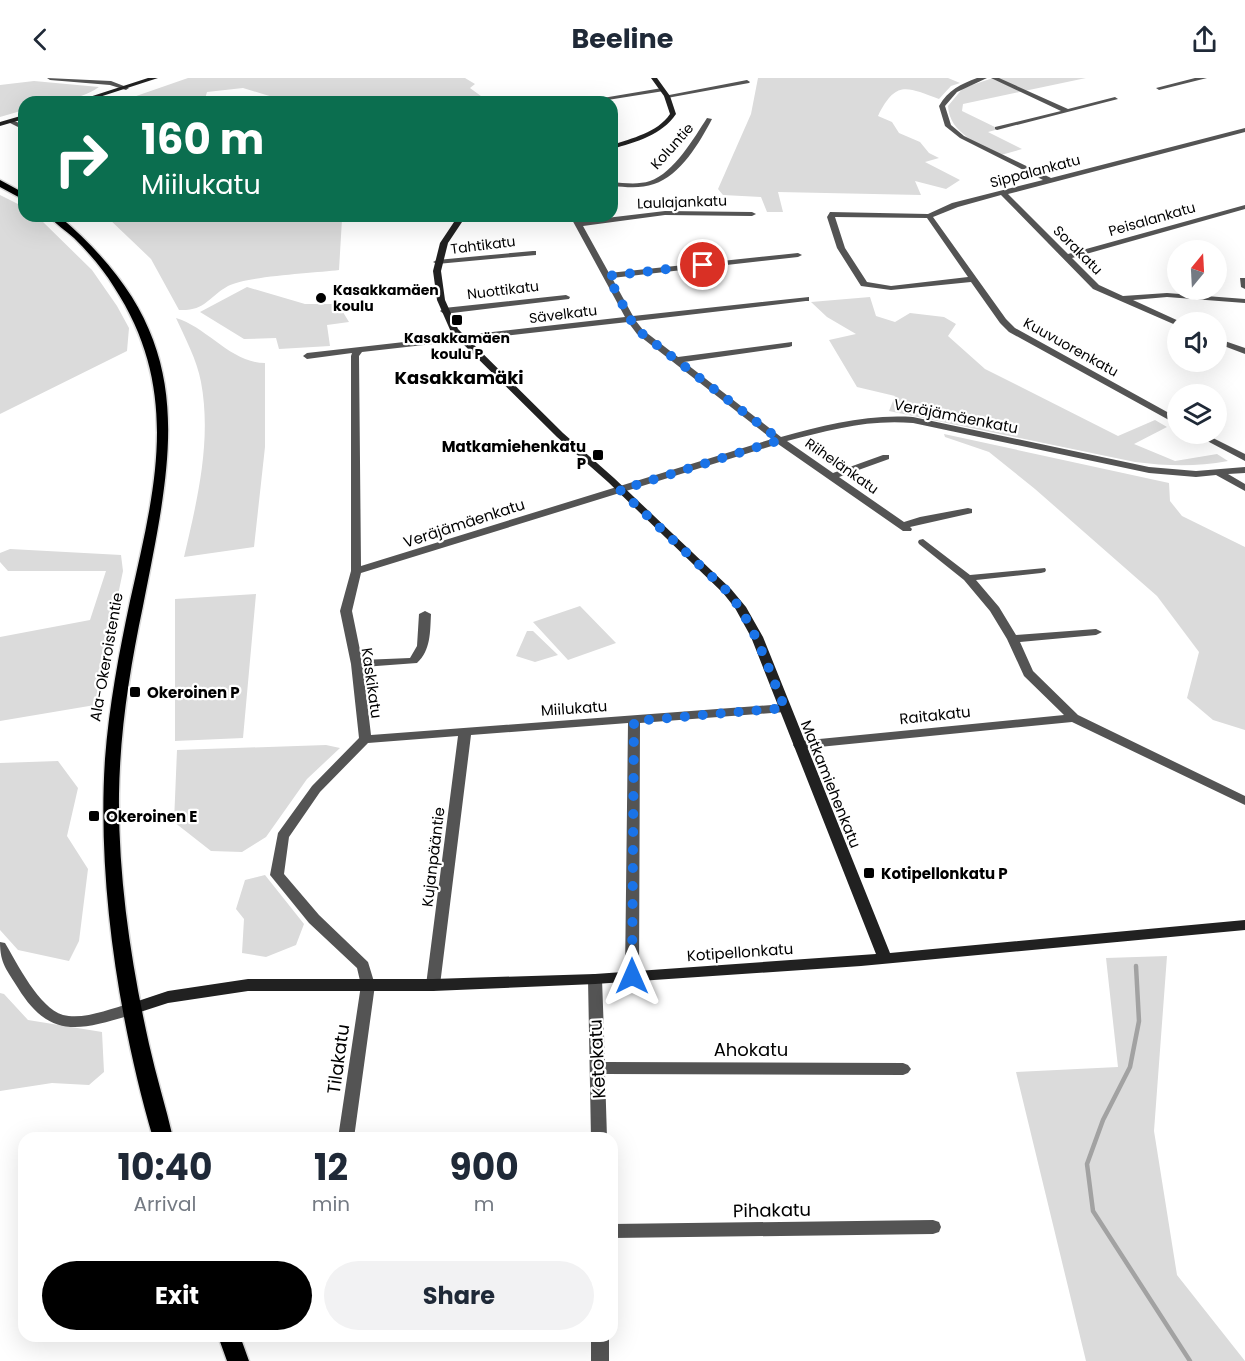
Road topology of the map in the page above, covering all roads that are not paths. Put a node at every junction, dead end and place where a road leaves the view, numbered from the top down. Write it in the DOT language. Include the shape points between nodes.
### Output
graph roads {
  1 [pos="50,78"];
  2 [pos="155,78"];
  3 [pos="654,78"];
  4 [pos="984,78"];
  5 [pos="994,78"];
  6 [pos="1199,78"];
  7 [pos="747,82"];
  8 [pos="126,88"];
  9 [pos="1159,88"];
  10 [pos="662,90"];
  11 [pos="98,96"];
  12 [pos="667,96"];
  13 [pos="618,97"];
  14 [pos="1115,99"];
  15 [pos="1067,111"];
  16 [pos="18,119"];
  17 [pos="709,119"];
  18 [pos="10,122"];
  19 [pos="0,124"];
  20 [pos="18,125"];
  21 [pos="997,128"];
  22 [pos="1245,130"];
  23 [pos="618,144"];
  24 [pos="1051,181"];
  25 [pos="0,183"];
  26 [pos="618,184"];
  27 [pos="18,193"];
  28 [pos="1004,194"];
  29 [pos="1245,207"];
  30 [pos="752,214"];
  31 [pos="929,216"];
  32 [pos="618,217"];
  33 [pos="60,222"];
  34 [pos="457,222"];
  35 [pos="577,222"];
  36 [pos="533,253"];
  37 [pos="798,255"];
  38 [pos="1067,257"];
  39 [pos="437,262"];
  40 [pos="608,276"];
  41 [pos="973,279"];
  42 [pos="566,297"];
  43 [pos="806,298"];
  44 [pos="1120,299"];
  45 [pos="1245,301"];
  46 [pos="444,311"];
  47 [pos="630,319"];
  48 [pos="1167,319"];
  49 [pos="462,339"];
  50 [pos="789,344"];
  51 [pos="1227,344"];
  52 [pos="1245,351"];
  53 [pos="357,354"];
  54 [pos="307,356"];
  55 [pos="677,360"];
  56 [pos="1167,416"];
  57 [pos="780,440"];
  58 [pos="1217,444"];
  59 [pos="886,457"];
  60 [pos="1245,459"];
  61 [pos="1245,470"];
  62 [pos="1220,473"];
  63 [pos="831,477"];
  64 [pos="1245,488"];
  65 [pos="620,490"];
  66 [pos="968,511"];
  67 [pos="923,542"];
  68 [pos="1041,570"];
  69 [pos="356,571"];
  70 [pos="968,578"];
  71 [pos="425,614"];
  72 [pos="1096,632"];
  73 [pos="1013,639"];
  74 [pos="357,664"];
  75 [pos="785,708"];
  76 [pos="1074,718"];
  77 [pos="634,721"];
  78 [pos="465,732"];
  79 [pos="365,739"];
  80 [pos="799,745"];
  81 [pos="1245,801"];
  82 [pos="1245,925"];
  83 [pos="0,947"];
  84 [pos="885,958"];
  85 [pos="632,976"];
  86 [pos="594,980"];
  87 [pos="368,985"];
  88 [pos="433,985"];
  89 [pos="131,1009"];
  90 [pos="599,1068"];
  91 [pos="903,1069"];
  92 [pos="162,1132"];
  93 [pos="347,1132"];
  94 [pos="599,1132"];
  95 [pos="933,1227"];
  96 [pos="618,1231"];
  97 [pos="231,1342"];
  98 [pos="600,1342"];
  99 [pos="238,1361"];
  100 [pos="600,1361"];
  1 -- 8 [label="street" via="111,83"];
  2 -- 8 [label="street"];
  3 -- 10 [label="street"];
  4 -- 24 [label="street" via="957,88 946,98 942,106 948,126 962,137"];
  5 -- 15 [label="street"];
  6 -- 9 [label="street"];
  7 -- 12 [label="street"];
  8 -- 11 [label="street"];
  10 -- 12 [label="street"];
  10 -- 13 [label="street"];
  12 -- 23 [label="street" via="673,114 670,121"];
  14 -- 15 [label="street"];
  15 -- 21 [label="street"];
  16 -- 18 [label="street"];
  17 -- 26 [label="street, Koluntie" via="696,140 657,181"];
  18 -- 19 [label="street"];
  18 -- 20 [label="street"];
  22 -- 24 [label="street, Sippalankatu"];
  24 -- 28 [label="street, Sippalankatu"];
  25 -- 27 [label="main road"];
  28 -- 31 [label="street, Sippalankatu" via="955,205"];
  28 -- 38 [label="street, Sorakatu"];
  29 -- 38 [label="street, Peisalankatu"];
  30 -- 32 [label="street, Laulajankatu"];
  31 -- 41 [label="street, Kuuvuorenkatu"];
  31 -- 41 [label="street, Sippalankatu" via="831,217 841,248 864,284 891,288"];
  33 -- 89 [label="main road, Ala-Okeroistentie" via="95,253 120,284 152,350 161,389 161,478 119,693 112,772 111,821"];
  34 -- 39 [label="street, Matkamiehenkatu"];
  35 -- 40 [label="street, Riihelänkatu"];
  36 -- 39 [label="street, Tahtikatu"];
  37 -- 40 [label="street"];
  38 -- 44 [label="street, Sorakatu" via="1095,287"];
  39 -- 46 [label="street, Matkamiehenkatu" via="437,285"];
  40 -- 47 [label="street, Riihelänkatu"];
  41 -- 56 [label="street, Kuuvuorenkatu" via="1002,321 1024,338"];
  42 -- 46 [label="street, Nuottikatu"];
  43 -- 47 [label="street, Sävelkatu"];
  44 -- 45 [label="street" via="1167,295"];
  44 -- 48 [label="street, Sorakatu"];
  46 -- 49 [label="street, Matkamiehenkatu"];
  47 -- 49 [label="street, Sävelkatu"];
  47 -- 55 [label="street, Riihelänkatu" via="640,332"];
  49 -- 53 [label="street, Sävelkatu"];
  49 -- 65 [label="street, Matkamiehenkatu"];
  50 -- 55 [label="street"];
  51 -- 52 [label="street"];
  53 -- 54 [label="street, Sävelkatu"];
  53 -- 69 [label="street, Kaskikatu"];
  55 -- 57 [label="street, Riihelänkatu"];
  57 -- 62 [label="street, Veräjämäenkatu" via="850,421 895,418 1149,470"];
  57 -- 63 [label="street, Riihelänkatu"];
  57 -- 65 [label="street, Veräjämäenkatu"];
  58 -- 60 [label="street"];
  59 -- 63 [label="street"];
  61 -- 62 [label="street, Veräjämäenkatu"];
  62 -- 64 [label="street"];
  63 -- 66 [label="street, Riihelänkatu" via="905,528 920,520"];
  65 -- 69 [label="street, Veräjämäenkatu"];
  65 -- 75 [label="street, Matkamiehenkatu" via="740,607 757,637"];
  67 -- 70 [label="street"];
  68 -- 70 [label="street"];
  69 -- 74 [label="street, Kaskikatu" via="346,611"];
  70 -- 73 [label="street" via="995,609"];
  71 -- 74 [label="street" via="420,656 413,661"];
  72 -- 73 [label="street"];
  73 -- 76 [label="street" via="1028,673"];
  74 -- 79 [label="street, Kaskikatu"];
  75 -- 77 [label="street, Miilukatu"];
  75 -- 80 [label="street, Matkamiehenkatu"];
  76 -- 80 [label="street, Raitakatu"];
  76 -- 81 [label="street"];
  77 -- 78 [label="street, Miilukatu"];
  77 -- 85 [label="street"];
  78 -- 79 [label="street, Miilukatu"];
  78 -- 88 [label="street, Kujanpääntie"];
  79 -- 87 [label="street, Kaskikatu" via="316,789 283,836 277,875 314,919 363,966"];
  80 -- 84 [label="street, Matkamiehenkatu"];
  82 -- 84 [label="street, Kotipellonkatu"];
  83 -- 89 [label="street" via="44,1014 57,1022 99,1020"];
  84 -- 85 [label="street, Kotipellonkatu"];
  85 -- 86 [label="street, Kotipellonkatu"];
  86 -- 88 [label="street, Kotipellonkatu"];
  86 -- 90 [label="street, Ketokatu"];
  87 -- 88 [label="street, Kotipellonkatu"];
  87 -- 89 [label="street, Kotipellonkatu" via="248,985 168,997"];
  87 -- 93 [label="street, Tilakatu"];
  89 -- 92 [label="main road, Ala-Okeroistentie"];
  90 -- 91 [label="street, Ahokatu"];
  90 -- 94 [label="street, Ketokatu"];
  95 -- 96 [label="street, Pihakatu"];
  97 -- 99 [label="main road"];
  98 -- 100 [label="street"];
}
